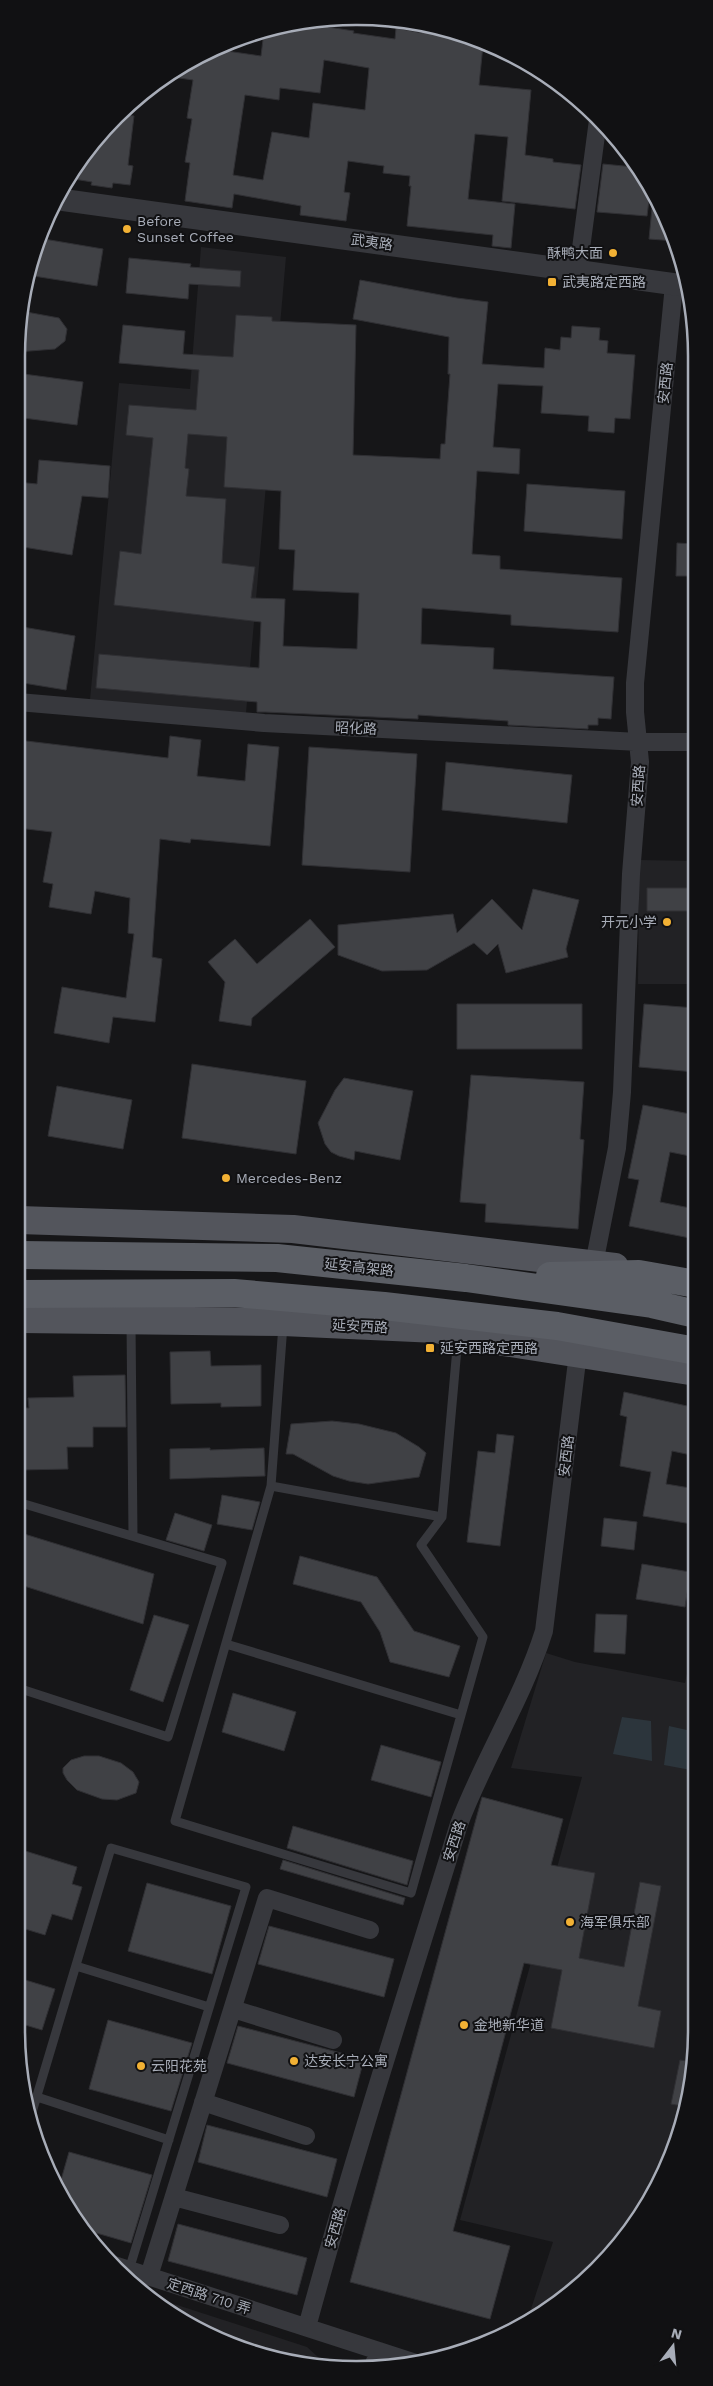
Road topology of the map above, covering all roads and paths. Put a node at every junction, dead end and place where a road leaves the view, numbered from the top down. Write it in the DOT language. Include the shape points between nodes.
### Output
graph roads {
  1 [pos="597,128"];
  2 [pos="64,201"];
  3 [pos="578,271"];
  4 [pos="681,285"];
  5 [pos="681,287"];
  6 [pos="25,703"];
  7 [pos="639,742"];
  8 [pos="688,742"];
  9 [pos="25,1220"];
  10 [pos="133,1224"];
  11 [pos="25,1254"];
  12 [pos="25,1254"];
  13 [pos="220,1262"];
  14 [pos="592,1275"];
  15 [pos="466,1278"];
  16 [pos="688,1279"];
  17 [pos="688,1283"];
  18 [pos="25,1294"];
  19 [pos="688,1303"];
  20 [pos="688,1312"];
  21 [pos="25,1319"];
  22 [pos="131,1320"];
  23 [pos="283,1322"];
  24 [pos="458,1335"];
  25 [pos="688,1350"];
  26 [pos="578,1353"];
  27 [pos="688,1371"];
  28 [pos="271,1486"];
  29 [pos="25,1504"];
  30 [pos="442,1517"];
  31 [pos="133,1536"];
  32 [pos="226,1644"];
  33 [pos="25,1690"];
  34 [pos="461,1715"];
  35 [pos="370,1930"];
  36 [pos="76,1966"];
  37 [pos="209,2007"];
  38 [pos="232,2009"];
  39 [pos="333,2040"];
  40 [pos="36,2097"];
  41 [pos="203,2102"];
  42 [pos="34,2105"];
  43 [pos="306,2136"];
  44 [pos="168,2140"];
  45 [pos="174,2197"];
  46 [pos="280,2225"];
  47 [pos="129,2270"];
  48 [pos="149,2276"];
  49 [pos="307,2327"];
  50 [pos="379,2351"];
  51 [pos="400,2358"];
  52 [pos="375,2360"];
  1 -- 3 [label="street"];
  2 -- 3 [label="street, 武夷路"];
  3 -- 4 [label="street, 武夷路"];
  5 -- 7 [label="street, 安西路" via="635,683"];
  6 -- 7 [label="street, 昭化路" via="264,723"];
  7 -- 8 [label="street, 昭化路"];
  7 -- 14 [label="street, 安西路" via="630,874 622,1092 617,1148"];
  9 -- 10 [label="main road"];
  10 -- 13 [label="main road"];
  10 -- 14 [label="main road" via="294,1229"];
  11 -- 13 [label="main road"];
  12 -- 15 [label="highway, 延安高架路" via="277,1258"];
  13 -- 14 [label="main road"];
  14 -- 16 [label="main road"];
  14 -- 19 [label="main road"];
  15 -- 17 [label="highway" via="638,1274"];
  15 -- 20 [label="highway, 延安高架路" via="652,1304"];
  18 -- 25 [label="highway" via="244,1294 557,1326"];
  21 -- 22 [label="main road, 延安西路"];
  22 -- 23 [label="main road, 延安西路"];
  22 -- 31 [label="lane"];
  23 -- 24 [label="main road, 延安西路" via="437,1329"];
  23 -- 28 [label="lane"];
  24 -- 26 [label="main road, 延安西路"];
  24 -- 30 [label="lane"];
  26 -- 27 [label="main road, 延安西路"];
  26 -- 49 [label="street, 安西路" via="544,1631 534,1661 459,1824 360,2141"];
  28 -- 30 [label="lane"];
  28 -- 32 [label="lane"];
  29 -- 31 [label="lane"];
  30 -- 34 [label="lane" via="421,1545 483,1637"];
  31 -- 33 [label="lane" via="222,1563 168,1736"];
  32 -- 34 [label="lane"];
  32 -- 34 [label="lane" via="175,1821 411,1893"];
  35 -- 38 [label="street" via="267,1898"];
  36 -- 37 [label="lane"];
  36 -- 37 [label="lane" via="111,1848 246,1887"];
  36 -- 40 [label="lane"];
  37 -- 44 [label="lane"];
  38 -- 39 [label="street"];
  38 -- 41 [label="street"];
  40 -- 42 [label="lane"];
  40 -- 44 [label="lane"];
  41 -- 43 [label="street"];
  41 -- 45 [label="street"];
  44 -- 47 [label="lane"];
  45 -- 46 [label="street"];
  45 -- 48 [label="street"];
  47 -- 48 [label="street, 定西路 710 弄"];
  48 -- 49 [label="street, 定西路 710 弄"];
  49 -- 50 [label="street, 定西路 710 弄"];
  50 -- 51 [label="street, 定西路 710 弄"];
  50 -- 52 [label="street"];
}
